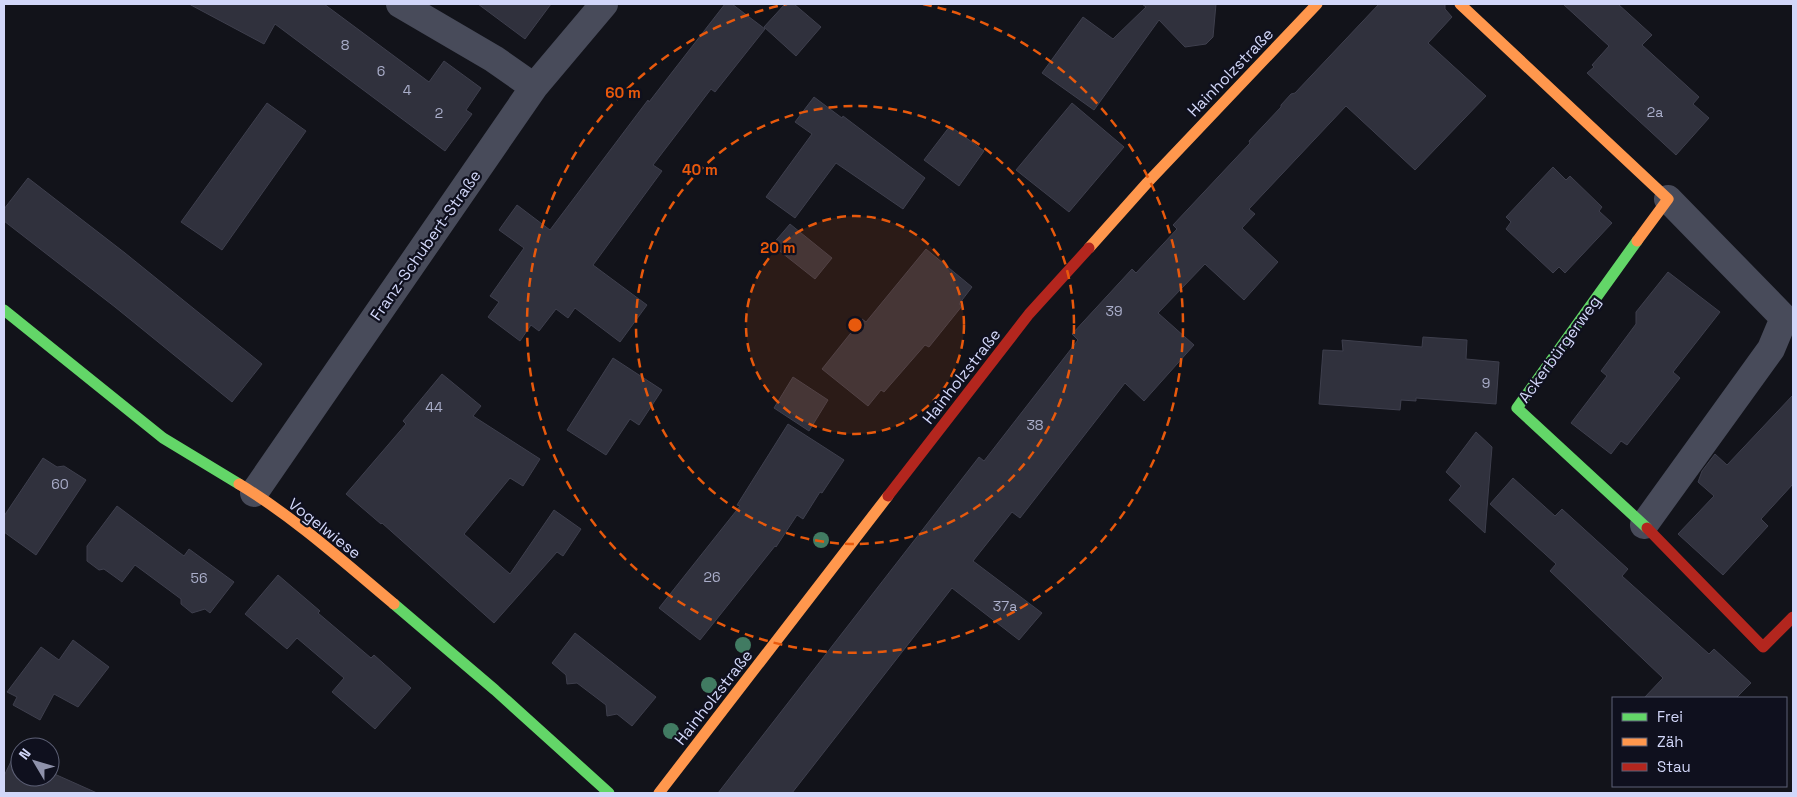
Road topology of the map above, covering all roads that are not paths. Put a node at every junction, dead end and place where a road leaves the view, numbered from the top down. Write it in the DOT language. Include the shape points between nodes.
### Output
graph roads {
  1 [pos="400,4"];
  2 [pos="604,4"];
  3 [pos="1317,4"];
  4 [pos="1460,4"];
  5 [pos="534,88"];
  6 [pos="1668,199"];
  7 [pos="4,310"];
  8 [pos="254,493"];
  9 [pos="1644,525"];
  10 [pos="1793,617"];
  11 [pos="609,793"];
  12 [pos="660,793"];
  1 -- 5 [label="street" via="494,59"];
  2 -- 5 [label="street, Franz-Schubert-Straße"];
  3 -- 12 [label="street, Hainholzstraße" via="1147,183 1029,314"];
  4 -- 6 [label="street"];
  5 -- 8 [label="street, Franz-Schubert-Straße"];
  6 -- 9 [label="street" via="1784,318 1771,349"];
  6 -- 9 [label="street, Ackerbürgerweg" via="1517,408"];
  7 -- 8 [label="street, Vogelwiese" via="163,438"];
  8 -- 11 [label="street, Vogelwiese" via="335,554 495,690"];
  9 -- 10 [label="street, Ackerbürgerweg" via="1763,647"];
}
